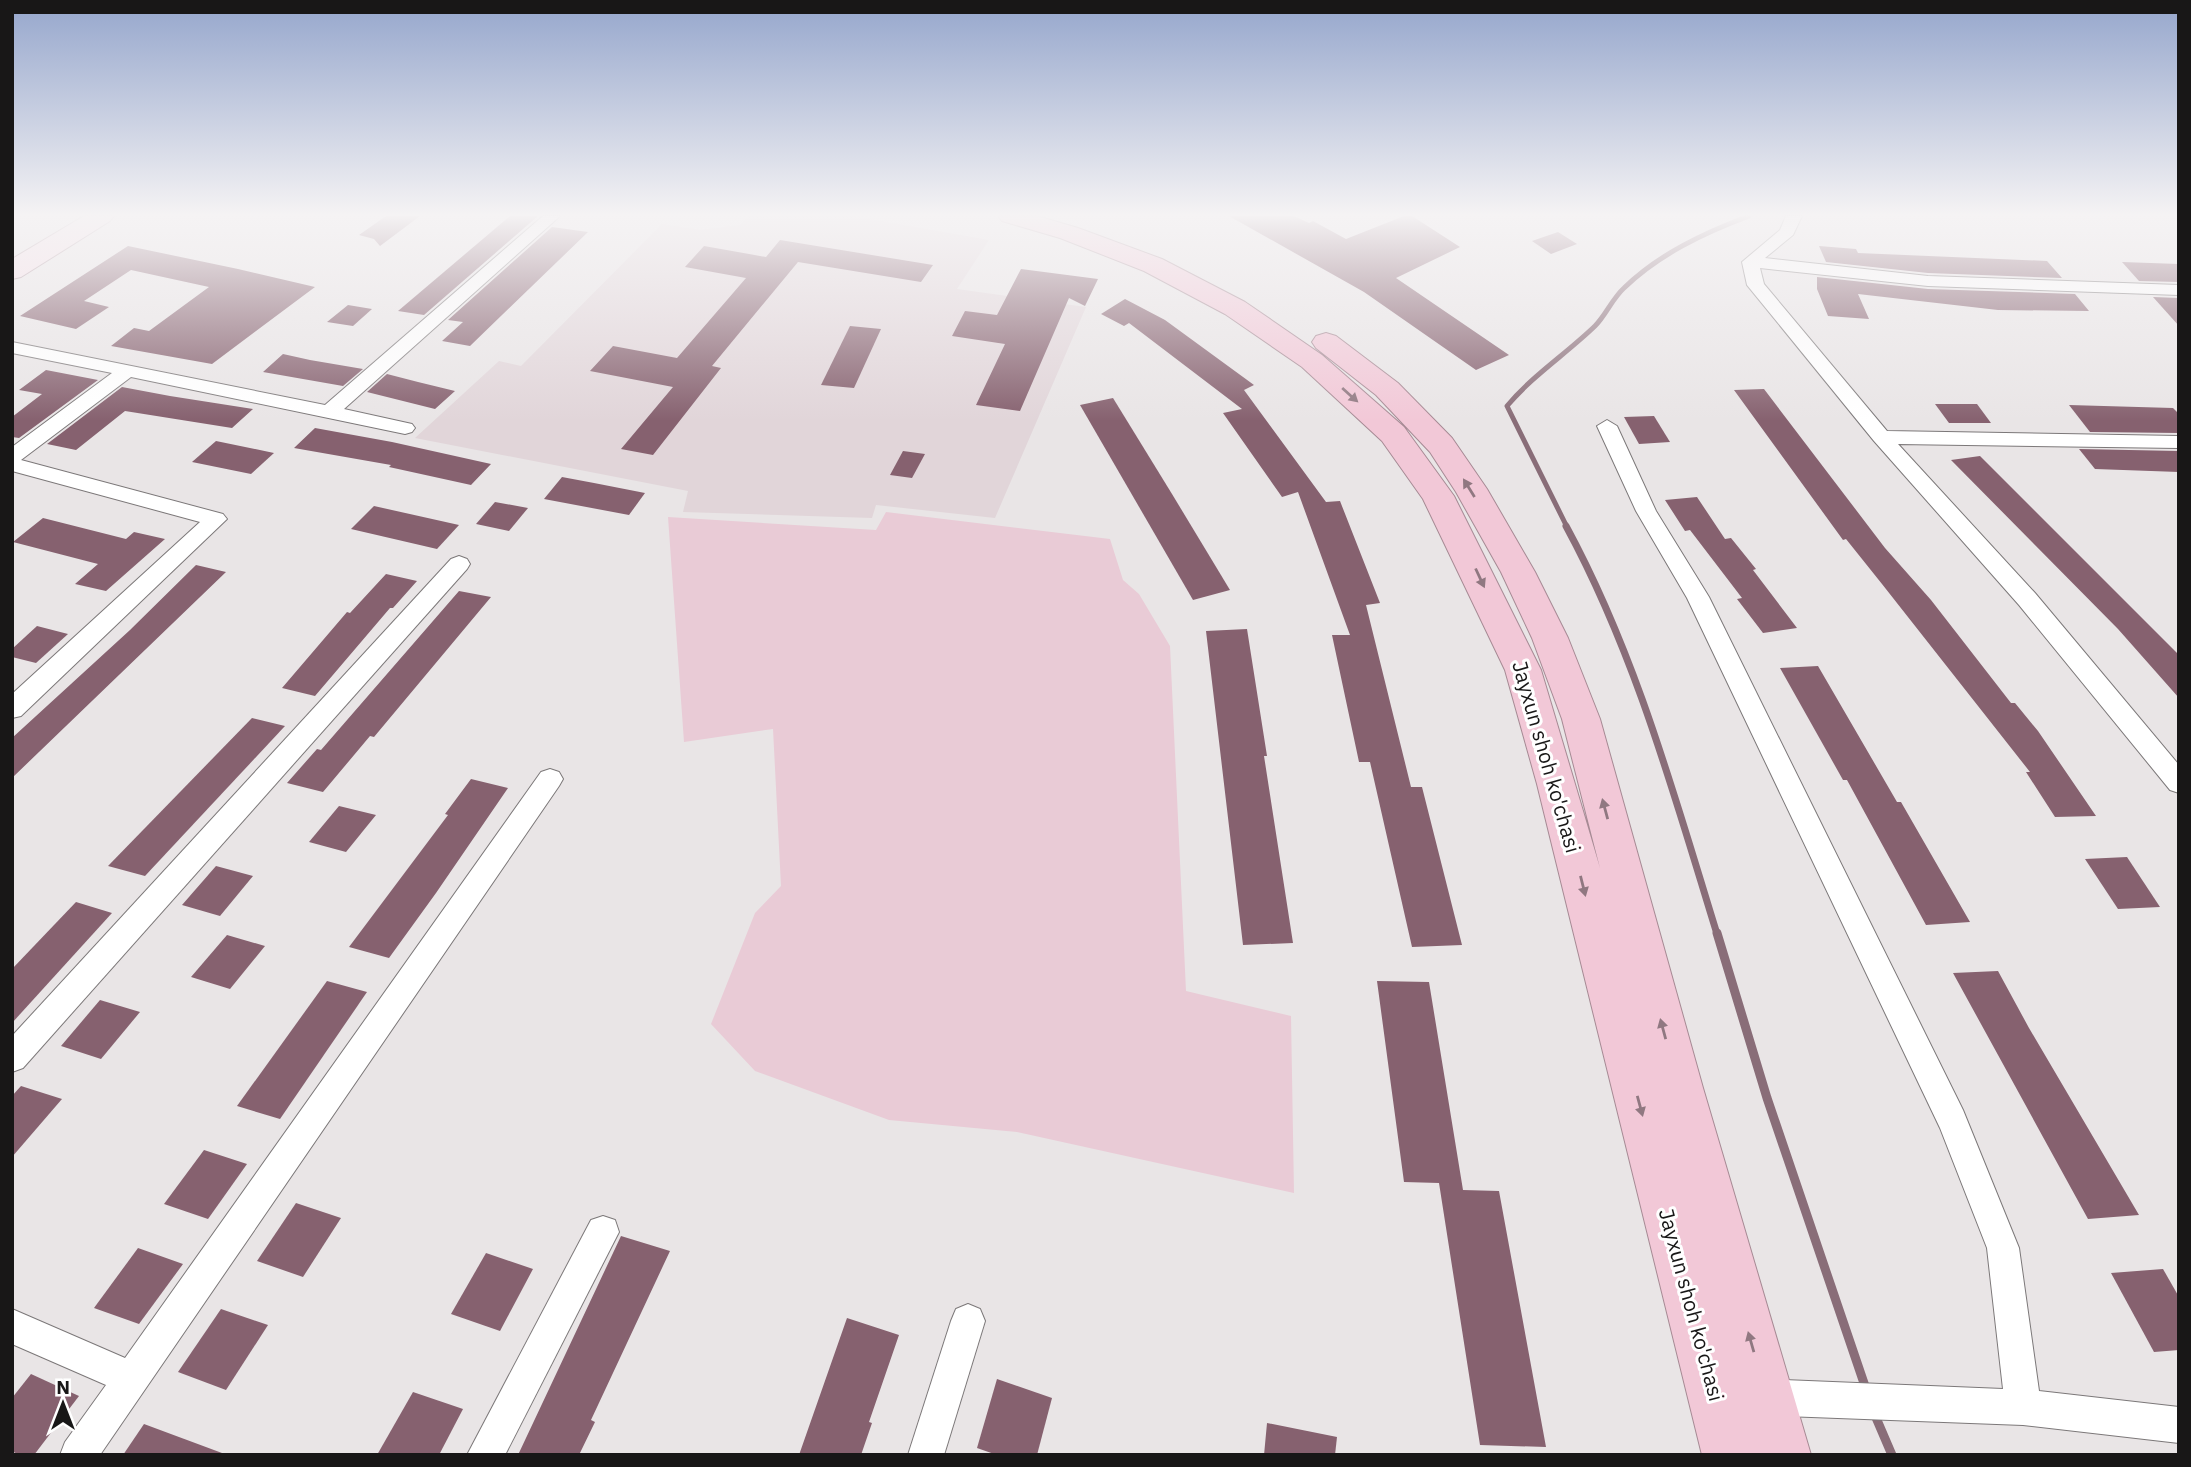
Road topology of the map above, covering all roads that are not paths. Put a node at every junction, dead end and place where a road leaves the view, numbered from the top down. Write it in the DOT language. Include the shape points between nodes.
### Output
graph roads {
  1 [pos="474,284"];
  2 [pos="1190,284"];
  3 [pos="1231,284"];
  4 [pos="1756,284"];
  5 [pos="2024,284"];
  6 [pos="2179,290"];
  7 [pos="12,347"];
  8 [pos="130,369"];
  9 [pos="330,411"];
  10 [pos="1607,426"];
  11 [pos="405,428"];
  12 [pos="1881,437"];
  13 [pos="2179,442"];
  14 [pos="12,457"];
  15 [pos="12,464"];
  16 [pos="459,564"];
  17 [pos="12,709"];
  18 [pos="550,779"];
  19 [pos="2179,783"];
  20 [pos="12,1058"];
  21 [pos="603,1233"];
  22 [pos="968,1321"];
  23 [pos="12,1326"];
  24 [pos="131,1379"];
  25 [pos="1715,1395"];
  26 [pos="1767,1397"];
  27 [pos="2023,1407"];
  28 [pos="2179,1425"];
  29 [pos="78,1455"];
  30 [pos="485,1455"];
  31 [pos="926,1455"];
  32 [pos="1730,1455"];
  33 [pos="1783,1455"];
  1 -- 9 [label="street"];
  2 -- 25 [label="highway, Jayxun shoh ko'chasi, one-way" via="1235,308 1312,360 1393,434 1438,496 1523,670 1557,784"];
  26 -- 3 [label="highway, Jayxun shoh ko'chasi, one-way" via="1580,719 1550,638 1471,489 1426,426 1328,343"];
  4 -- 12 [label="street"];
  5 -- 6 [label="street"];
  7 -- 8 [label="street"];
  8 -- 9 [label="street"];
  8 -- 14 [label="street"];
  9 -- 11 [label="street"];
  10 -- 27 [label="street" via="1646,511 1704,609 1952,1121 2003,1248"];
  12 -- 13 [label="street"];
  12 -- 19 [label="street" via="2027,599"];
  15 -- 17 [label="street" via="216,519"];
  16 -- 20 [label="street"];
  18 -- 24 [label="street"];
  21 -- 30 [label="street"];
  22 -- 31 [label="street"];
  23 -- 24 [label="street"];
  24 -- 29 [label="street"];
  25 -- 26 [label="street"];
  25 -- 32 [label="highway, Jayxun shoh ko'chasi"];
  26 -- 27 [label="street"];
  26 -- 33 [label="highway, Jayxun shoh ko'chasi"];
  27 -- 28 [label="street"];
}
